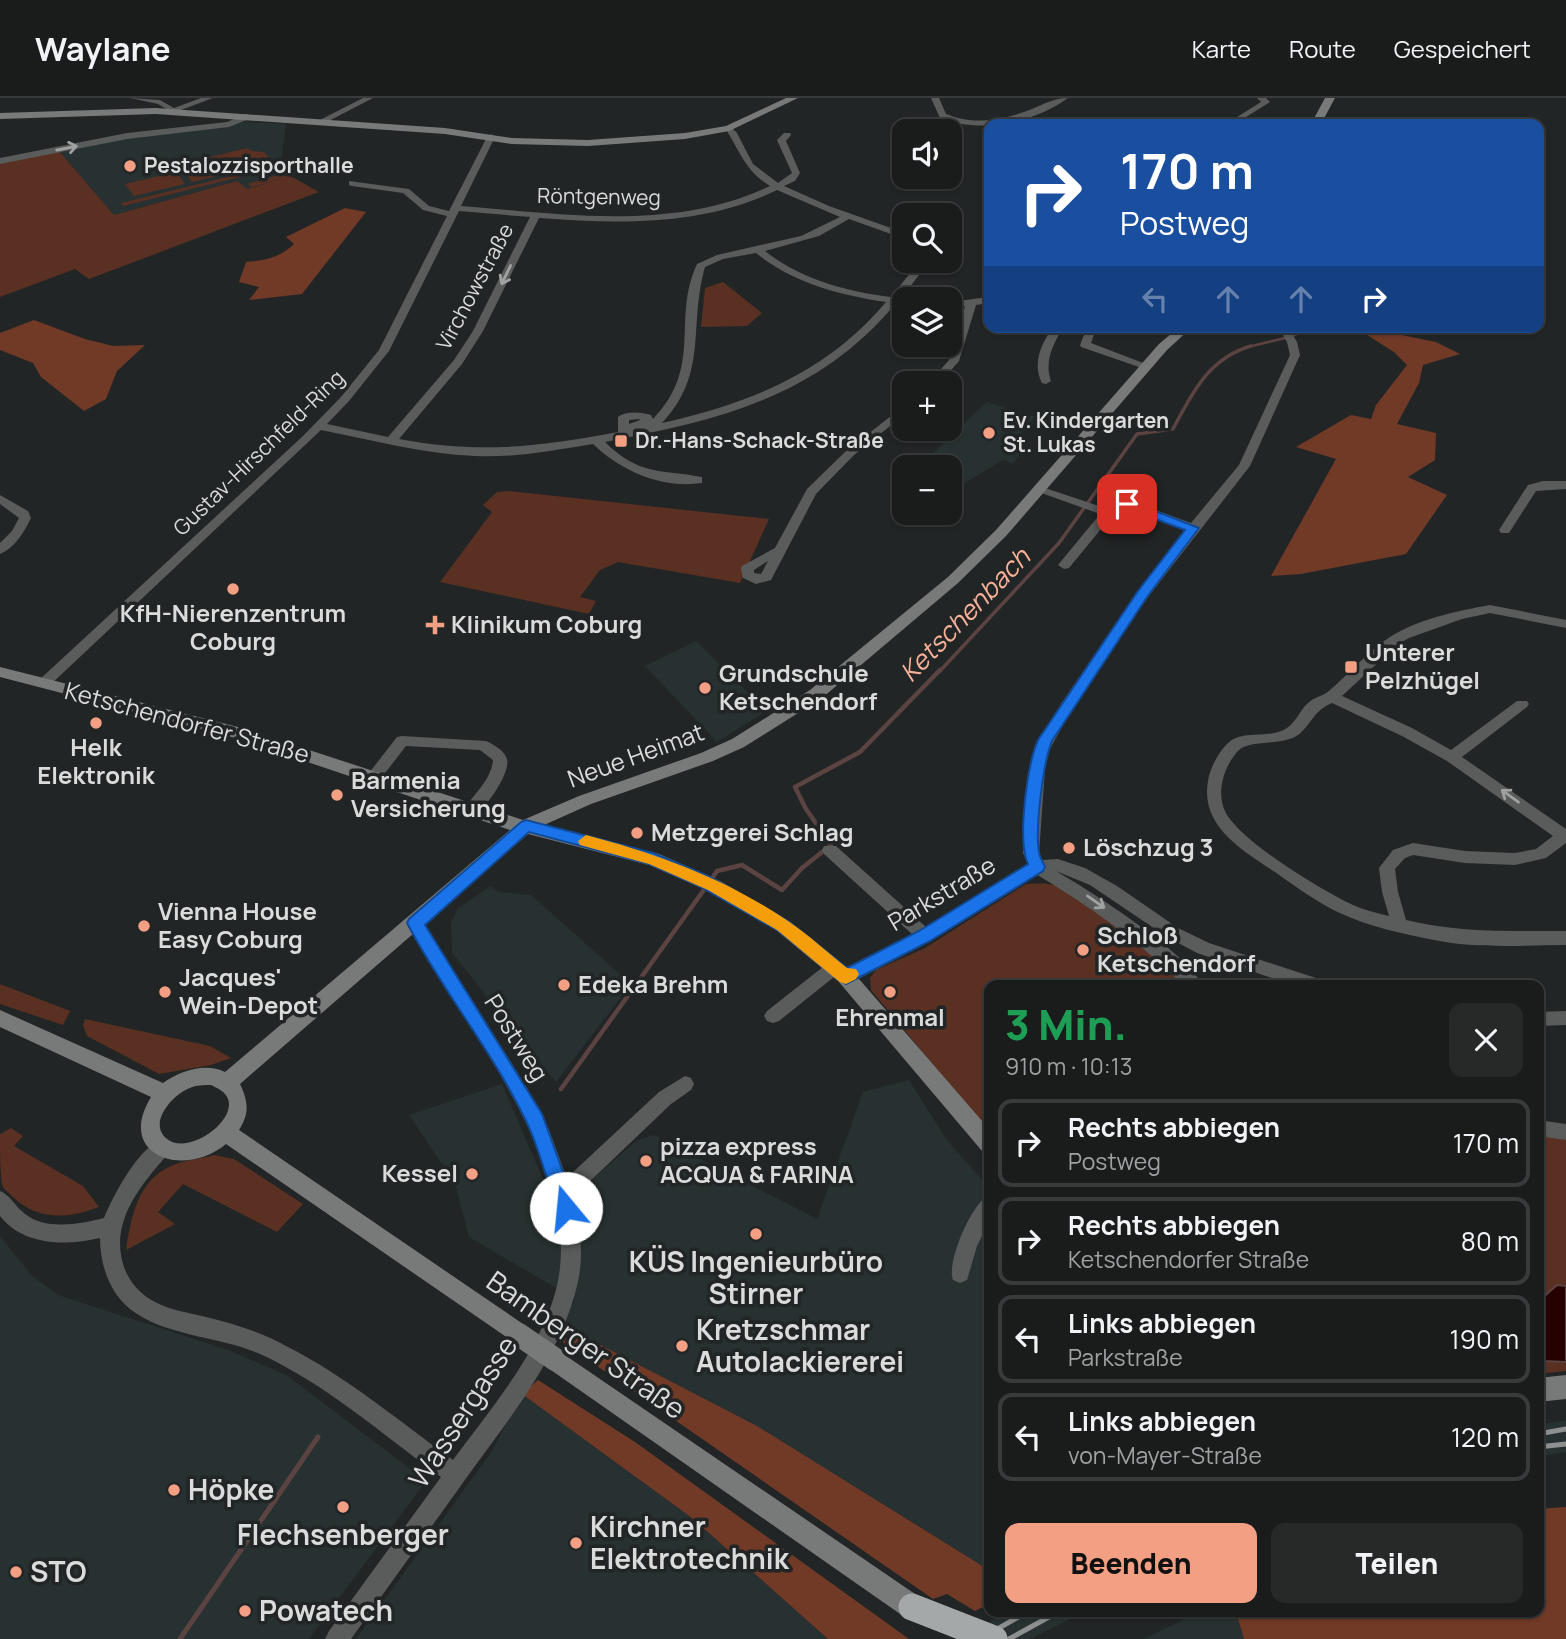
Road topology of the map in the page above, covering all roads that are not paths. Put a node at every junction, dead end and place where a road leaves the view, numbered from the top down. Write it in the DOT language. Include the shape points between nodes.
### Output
graph roads {
  1 [pos="134,98"];
  2 [pos="209,98"];
  3 [pos="369,98"];
  4 [pos="793,98"];
  5 [pos="935,98"];
  6 [pos="1064,98"];
  7 [pos="1261,98"];
  8 [pos="1330,98"];
  9 [pos="173,111"];
  10 [pos="0,116"];
  11 [pos="246,117"];
  12 [pos="1003,119"];
  13 [pos="1238,119"];
  14 [pos="1319,119"];
  15 [pos="984,122"];
  16 [pos="318,123"];
  17 [pos="729,128"];
  18 [pos="787,135"];
  19 [pos="491,137"];
  20 [pos="0,161"];
  21 [pos="352,183"];
  22 [pos="780,187"];
  23 [pos="454,211"];
  24 [pos="536,214"];
  25 [pos="846,216"];
  26 [pos="892,232"];
  27 [pos="758,250"];
  28 [pos="892,299"];
  29 [pos="984,301"];
  30 [pos="962,303"];
  31 [pos="971,303"];
  32 [pos="892,308"];
  33 [pos="1056,333"];
  34 [pos="1089,333"];
  35 [pos="1180,333"];
  36 [pos="1288,335"];
  37 [pos="1146,366"];
  38 [pos="945,371"];
  39 [pos="1045,381"];
  40 [pos="669,408"];
  41 [pos="892,419"];
  42 [pos="686,421"];
  43 [pos="319,426"];
  44 [pos="650,429"];
  45 [pos="392,440"];
  46 [pos="596,440"];
  47 [pos="698,480"];
  48 [pos="1566,485"];
  49 [pos="1039,490"];
  50 [pos="0,499"];
  51 [pos="1101,510"];
  52 [pos="1192,528"];
  53 [pos="1505,530"];
  54 [pos="0,550"];
  55 [pos="779,551"];
  56 [pos="1064,565"];
  57 [pos="1566,624"];
  58 [pos="0,672"];
  59 [pos="43,684"];
  60 [pos="1332,697"];
  61 [pos="1522,704"];
  62 [pos="1452,757"];
  63 [pos="374,777"];
  64 [pos="568,807"];
  65 [pos="472,810"];
  66 [pos="526,826"];
  67 [pos="1565,836"];
  68 [pos="569,837"];
  69 [pos="830,850"];
  70 [pos="1037,867"];
  71 [pos="415,923"];
  72 [pos="1400,926"];
  73 [pos="925,936"];
  74 [pos="1566,938"];
  75 [pos="840,972"];
  76 [pos="1189,980"];
  77 [pos="1300,980"];
  78 [pos="774,1016"];
  79 [pos="0,1018"];
  80 [pos="1566,1018"];
  81 [pos="1544,1019"];
  82 [pos="228,1082"];
  83 [pos="685,1084"];
  84 [pos="164,1094"];
  85 [pos="1544,1129"];
  86 [pos="1566,1132"];
  87 [pos="226,1133"];
  88 [pos="984,1138"];
  89 [pos="161,1148"];
  90 [pos="560,1186"];
  91 [pos="0,1200"];
  92 [pos="984,1213"];
  93 [pos="110,1226"];
  94 [pos="960,1273"];
  95 [pos="1566,1387"];
  96 [pos="1544,1389"];
  97 [pos="457,1476"];
  98 [pos="912,1607"];
  99 [pos="337,1639"];
  100 [pos="994,1639"];
  1 -- 9 [label="street" via="160,102"];
  2 -- 9 [label="street"];
  3 -- 16 [label="street"];
  4 -- 17 [label="street"];
  5 -- 15 [label="street" via="943,116 970,124"];
  6 -- 12 [label="street" via="1030,115"];
  7 -- 13 [label="street" via="1266,102"];
  8 -- 14 [label="street"];
  9 -- 10 [label="street"];
  9 -- 11 [label="street"];
  11 -- 16 [label="street"];
  20 -- 11 [label="street, one-way" via="112,139 229,124"];
  16 -- 19 [label="street"];
  17 -- 19 [label="street" via="587,143"];
  17 -- 22 [label="street" via="753,169"];
  18 -- 22 [label="street" via="780,140 796,173"];
  19 -- 23 [label="street, Gustav-Hirschfeld-Ring"];
  21 -- 23 [label="street, Röntgenweg" via="406,191 426,208"];
  22 -- 24 [label="street, Röntgenweg" via="727,208 642,219"];
  22 -- 25 [label="street"];
  23 -- 24 [label="street, Röntgenweg"];
  23 -- 43 [label="street, Gustav-Hirschfeld-Ring" via="384,351"];
  24 -- 45 [label="street, Virchowstraße, one-way" via="478,331 444,380"];
  25 -- 26 [label="street"];
  25 -- 27 [label="street" via="812,235"];
  27 -- 28 [label="street" via="807,278"];
  27 -- 40 [label="street" via="714,258 699,269 686,375"];
  29 -- 31 [label="street"];
  30 -- 31 [label="street"];
  31 -- 38 [label="street" via="954,361"];
  32 -- 42 [label="street" via="818,369 739,405"];
  33 -- 39 [label="street" via="1042,370"];
  34 -- 37 [label="street" via="1084,345"];
  35 -- 37 [label="street, Neue Heimat"];
  36 -- 52 [label="street" via="1295,355 1244,466"];
  37 -- 49 [label="street, Neue Heimat"];
  40 -- 42 [label="street"];
  40 -- 44 [label="street"];
  41 -- 55 [label="street" via="811,492"];
  42 -- 44 [label="street"];
  43 -- 45 [label="street"];
  43 -- 59 [label="street, Gustav-Hirschfeld-Ring"];
  44 -- 46 [label="street"];
  45 -- 46 [label="street" via="476,453"];
  46 -- 47 [label="street" via="640,473"];
  48 -- 53 [label="street" via="1532,488"];
  49 -- 51 [label="street"];
  49 -- 64 [label="street, Neue Heimat" via="953,580 796,708 707,757"];
  50 -- 54 [label="street" via="25,518"];
  51 -- 52 [label="street" via="1121,503"];
  51 -- 56 [label="street"];
  52 -- 70 [label="street" via="1045,740 1035,777 1031,852"];
  57 -- 60 [label="street" via="1490,609 1460,615 1392,642"];
  58 -- 59 [label="street, Ketschendorfer Straße"];
  59 -- 63 [label="street, Ketschendorfer Straße" via="228,730"];
  60 -- 62 [label="street"];
  60 -- 72 [label="street" via="1314,705 1286,735 1233,746 1217,771 1214,805 1228,829 1246,845 1311,889 1349,910"];
  61 -- 62 [label="street"];
  67 -- 62 [label="street, one-way"];
  63 -- 65 [label="street, Ketschendorfer Straße"];
  63 -- 65 [label="street" via="402,741 485,746 500,759 501,766"];
  64 -- 66 [label="street, Neue Heimat"];
  64 -- 68 [label="street"];
  65 -- 66 [label="street, Ketschendorfer Straße"];
  66 -- 68 [label="street, Ketschendorfer Straße"];
  66 -- 71 [label="street"];
  67 -- 72 [label="street" via="1540,854 1515,859 1413,849 1399,854 1387,868"];
  68 -- 75 [label="street, Ketschendorfer Straße" via="653,859 708,883 783,926"];
  69 -- 73 [label="street"];
  70 -- 73 [label="street, Parkstraße"];
  70 -- 76 [label="street, one-way" via="1099,904"];
  70 -- 77 [label="street" via="1053,864 1080,873 1189,941"];
  71 -- 82 [label="street"];
  71 -- 90 [label="street, Postweg" via="536,1120"];
  72 -- 74 [label="street" via="1474,938"];
  73 -- 75 [label="street, Parkstraße"];
  75 -- 78 [label="street"];
  75 -- 88 [label="street, Ketschendorfer Straße"];
  79 -- 84 [label="street"];
  80 -- 81 [label="street"];
  82 -- 84 [label="street" via="214,1076 197,1077"];
  82 -- 87 [label="street" via="239,1104"];
  83 -- 90 [label="street" via="577,1181"];
  84 -- 89 [label="street" via="149,1123"];
  85 -- 86 [label="street"];
  87 -- 89 [label="street" via="194,1152"];
  87 -- 98 [label="street, Bamberger Straße, bridge"];
  89 -- 93 [label="street" via="116,1209"];
  90 -- 97 [label="street, Wassergasse" via="572,1241 561,1305 533,1363"];
  91 -- 93 [label="street" via="7,1213 33,1230 83,1233"];
  92 -- 94 [label="street" via="962,1257"];
  93 -- 97 [label="street" via="111,1263 133,1300 158,1313 239,1335 281,1354"];
  95 -- 96 [label="street"];
  97 -- 99 [label="street, Wassergasse"];
  98 -- 100 [label="highway, bridge"];
}
